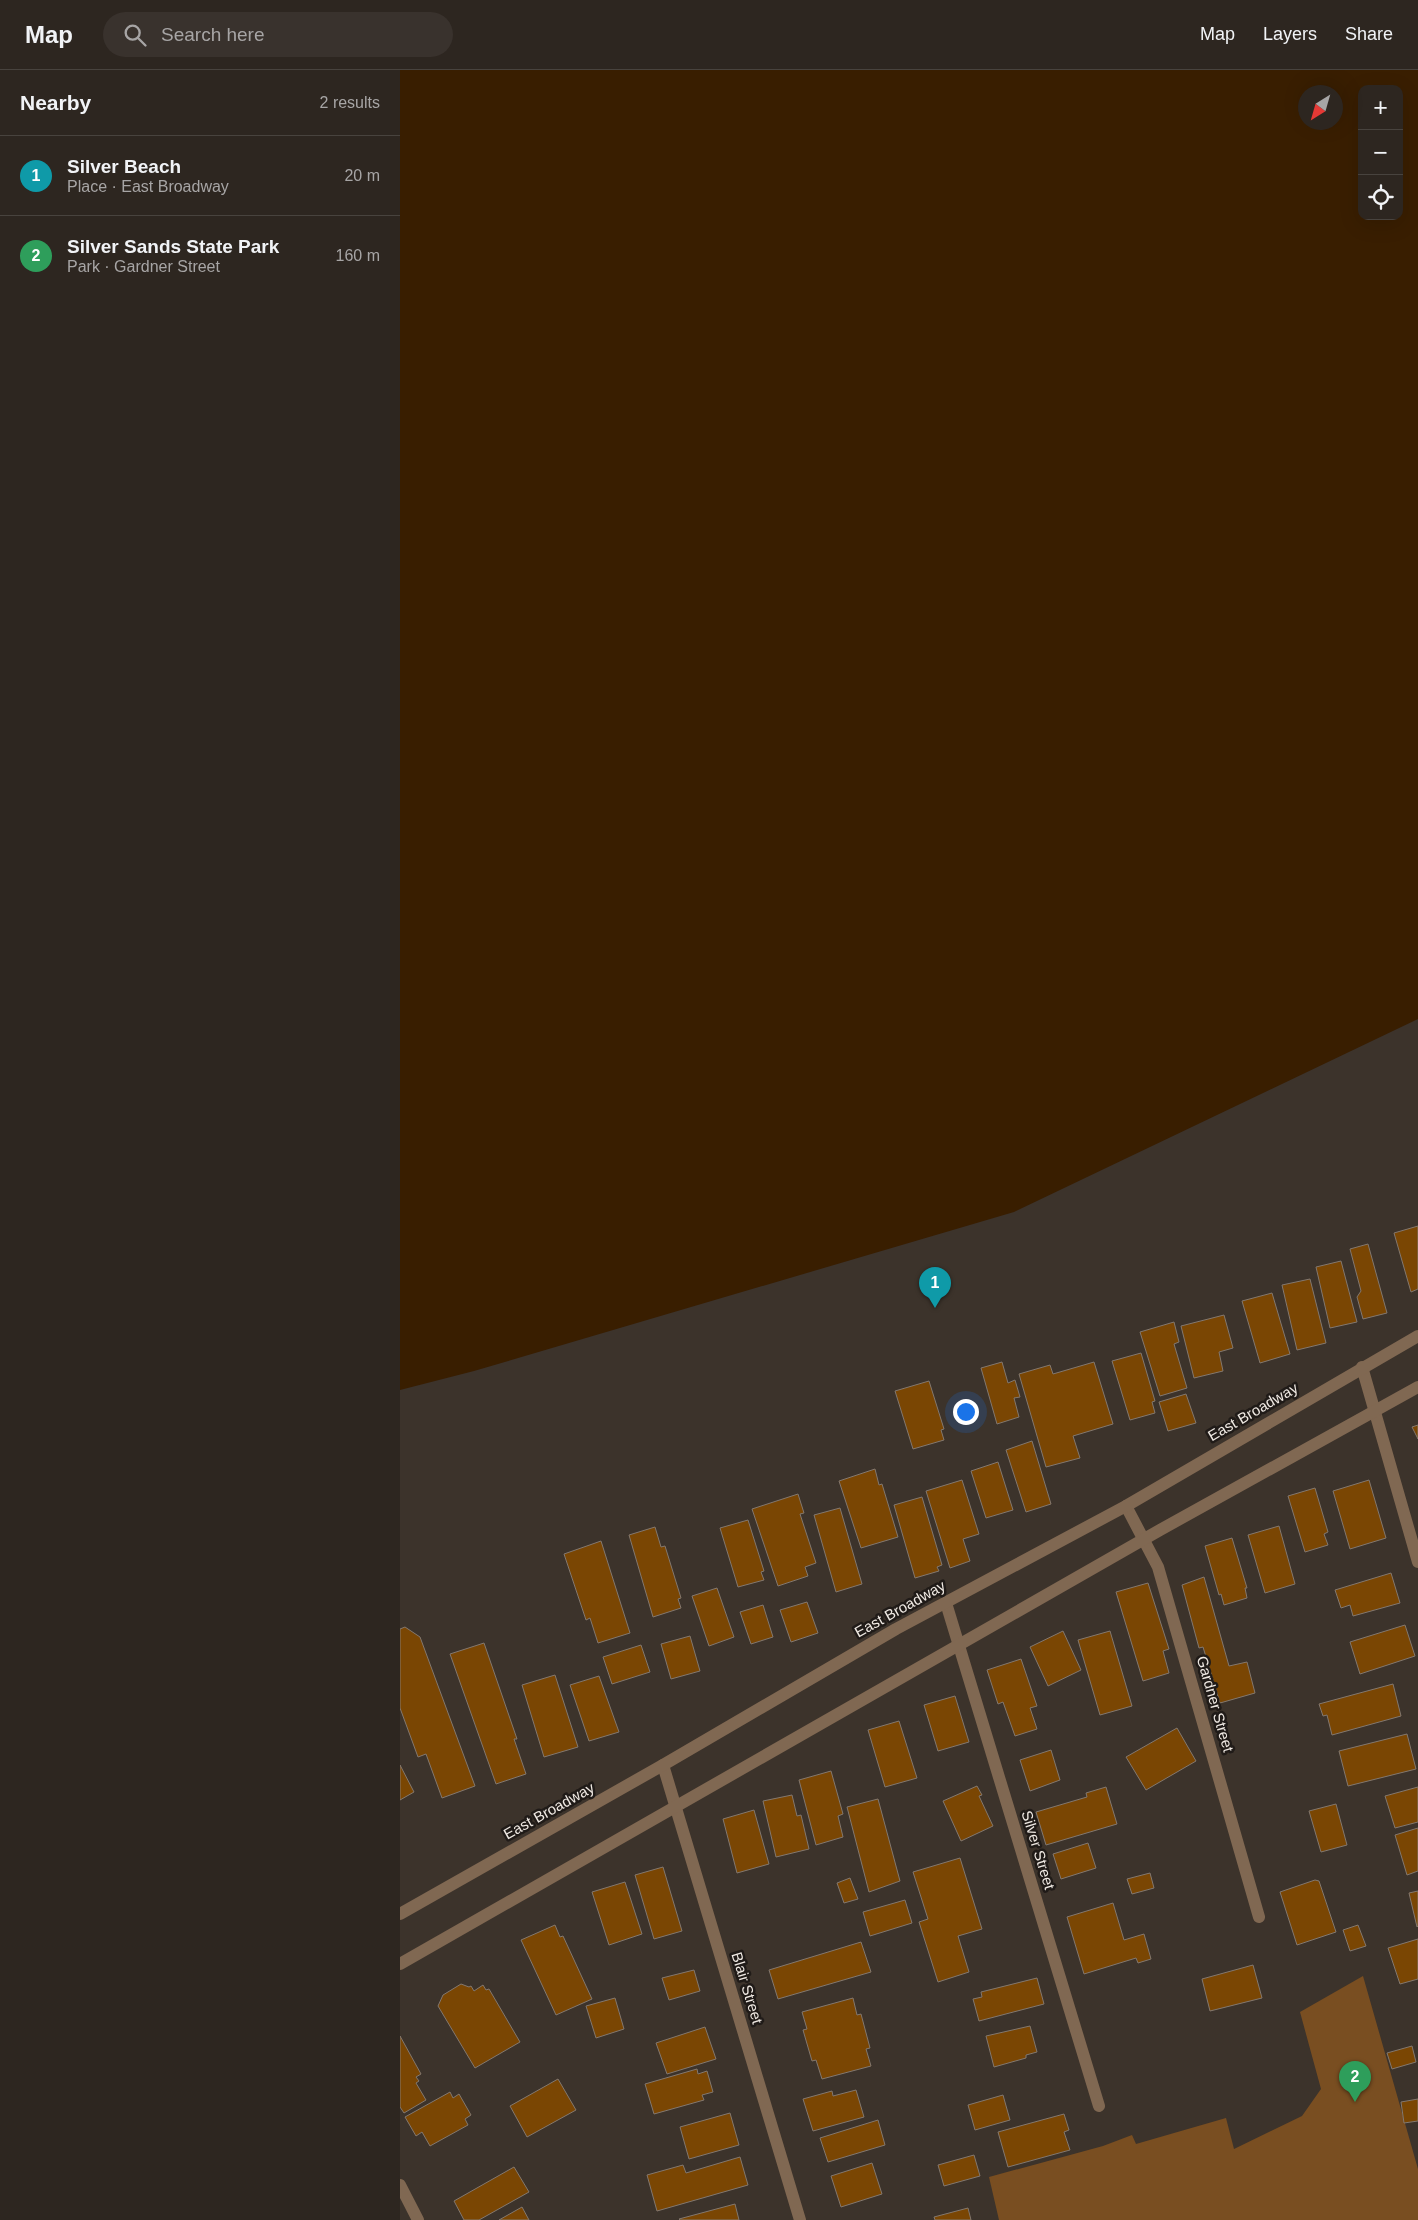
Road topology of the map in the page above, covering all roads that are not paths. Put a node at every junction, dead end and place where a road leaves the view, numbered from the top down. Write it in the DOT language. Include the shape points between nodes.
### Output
graph roads {
  1 [pos="1418,1336"];
  2 [pos="1362,1367"];
  3 [pos="1418,1387"];
  4 [pos="1374,1411"];
  5 [pos="1126,1506"];
  6 [pos="1143,1539"];
  7 [pos="1418,1562"];
  8 [pos="946,1602"];
  9 [pos="959,1645"];
  10 [pos="663,1765"];
  11 [pos="676,1806"];
  12 [pos="400,1914"];
  13 [pos="1260,1917"];
  14 [pos="400,1964"];
  15 [pos="1098,2106"];
  16 [pos="400,2185"];
  17 [pos="418,2220"];
  18 [pos="800,2220"];
  1 -- 2 [label="street, East Broadway"];
  2 -- 4 [label="street"];
  2 -- 5 [label="street, East Broadway"];
  3 -- 4 [label="street"];
  4 -- 6 [label="street"];
  4 -- 7 [label="street"];
  5 -- 6 [label="street, Gardner Street"];
  5 -- 8 [label="street, East Broadway"];
  6 -- 9 [label="street"];
  6 -- 13 [label="street, Gardner Street" via="1158,1567"];
  8 -- 9 [label="street, Silver Street"];
  8 -- 10 [label="street, East Broadway"];
  9 -- 11 [label="street"];
  9 -- 15 [label="street, Silver Street"];
  10 -- 11 [label="street, Blair Street"];
  10 -- 12 [label="street, East Broadway"];
  11 -- 14 [label="street"];
  11 -- 18 [label="street, Blair Street"];
  16 -- 17 [label="street"];
}
